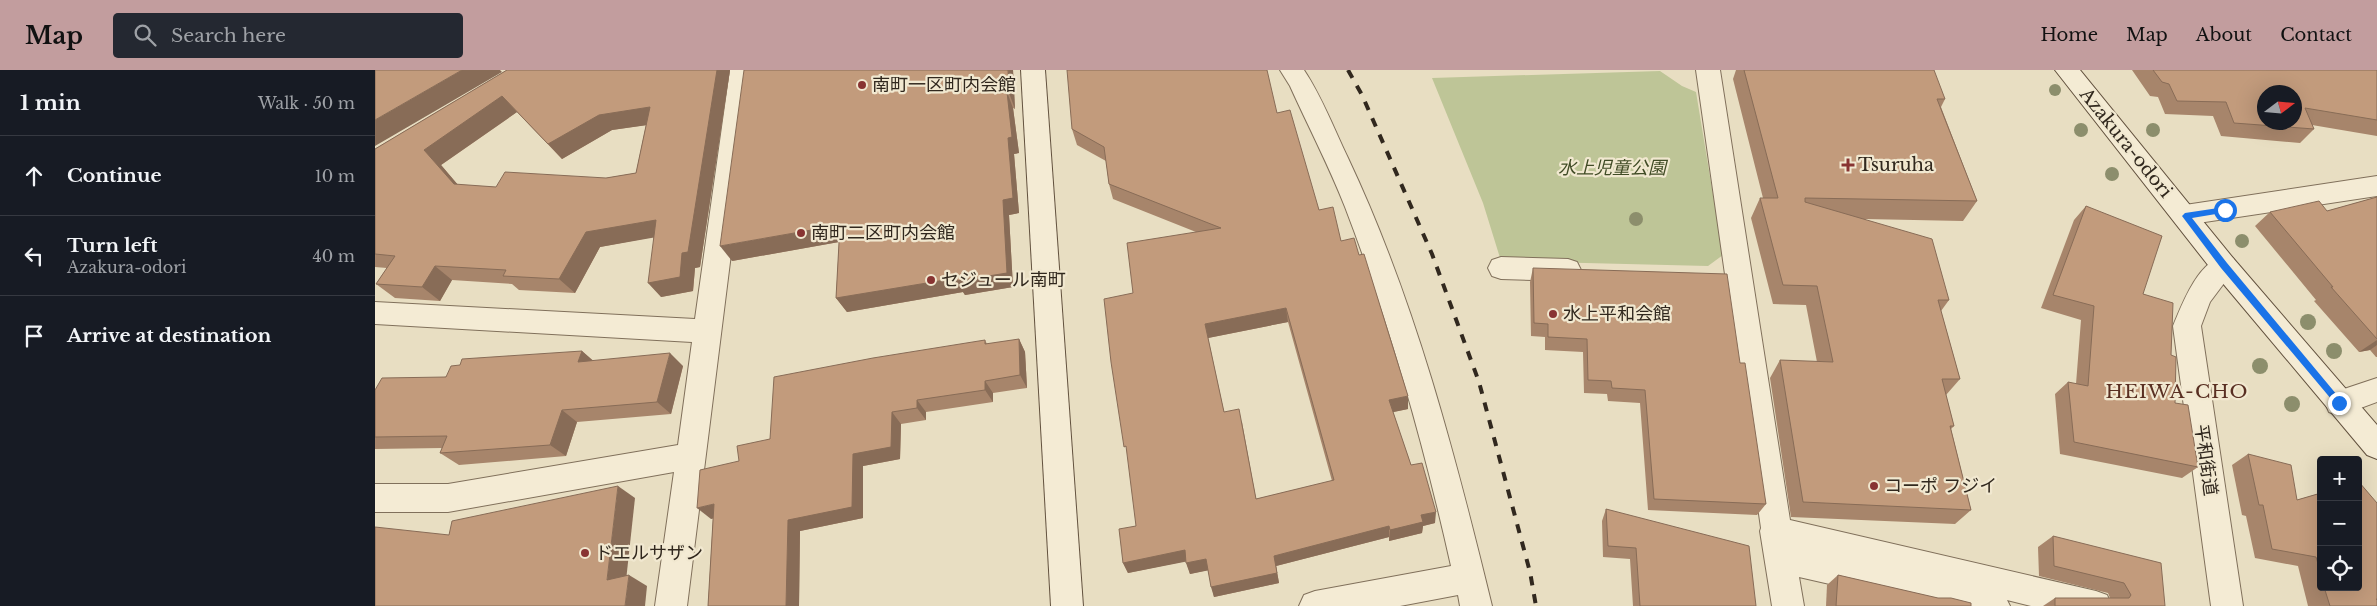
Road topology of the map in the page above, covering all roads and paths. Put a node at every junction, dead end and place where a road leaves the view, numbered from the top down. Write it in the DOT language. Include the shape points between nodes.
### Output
graph roads {
  1 [pos="742,70"];
  2 [pos="1033,70"];
  3 [pos="1292,70"];
  4 [pos="1708,70"];
  5 [pos="2067,70"];
  6 [pos="2377,186"];
  7 [pos="2185,216"];
  8 [pos="2224,266"];
  9 [pos="1501,268"];
  10 [pos="1595,271"];
  11 [pos="1711,275"];
  12 [pos="1740,276"];
  13 [pos="375,313"];
  14 [pos="708,331"];
  15 [pos="2377,390"];
  16 [pos="2339,403"];
  17 [pos="2377,446"];
  18 [pos="692,456"];
  19 [pos="375,498"];
  20 [pos="1778,545"];
  21 [pos="1473,592"];
  22 [pos="2008,600"];
  23 [pos="671,606"];
  24 [pos="1067,606"];
  25 [pos="1315,606"];
  26 [pos="1788,606"];
  27 [pos="2096,606"];
  28 [pos="2227,606"];
  1 -- 14 [label="street"];
  2 -- 24 [label="street"];
  3 -- 21 [label="street" via="1357,205 1391,296 1445,473"];
  4 -- 12 [label="street"];
  5 -- 7 [label="street, Azakura-odori"];
  6 -- 7 [label="street"];
  7 -- 8 [label="street, Azakura-odori"];
  8 -- 16 [label="street, Azakura-odori"];
  8 -- 28 [label="street, 平和街道" via="2199,296 2187,326"];
  9 -- 10 [label="street"];
  11 -- 12 [label="street"];
  12 -- 20 [label="street"];
  13 -- 14 [label="street"];
  14 -- 18 [label="street"];
  15 -- 16 [label="street"];
  16 -- 17 [label="street, Azakura-odori"];
  18 -- 19 [label="street" via="448,498"];
  18 -- 23 [label="street"];
  20 -- 22 [label="street"];
  20 -- 26 [label="street"];
  21 -- 25 [label="street"];
  22 -- 27 [label="street"];
}
